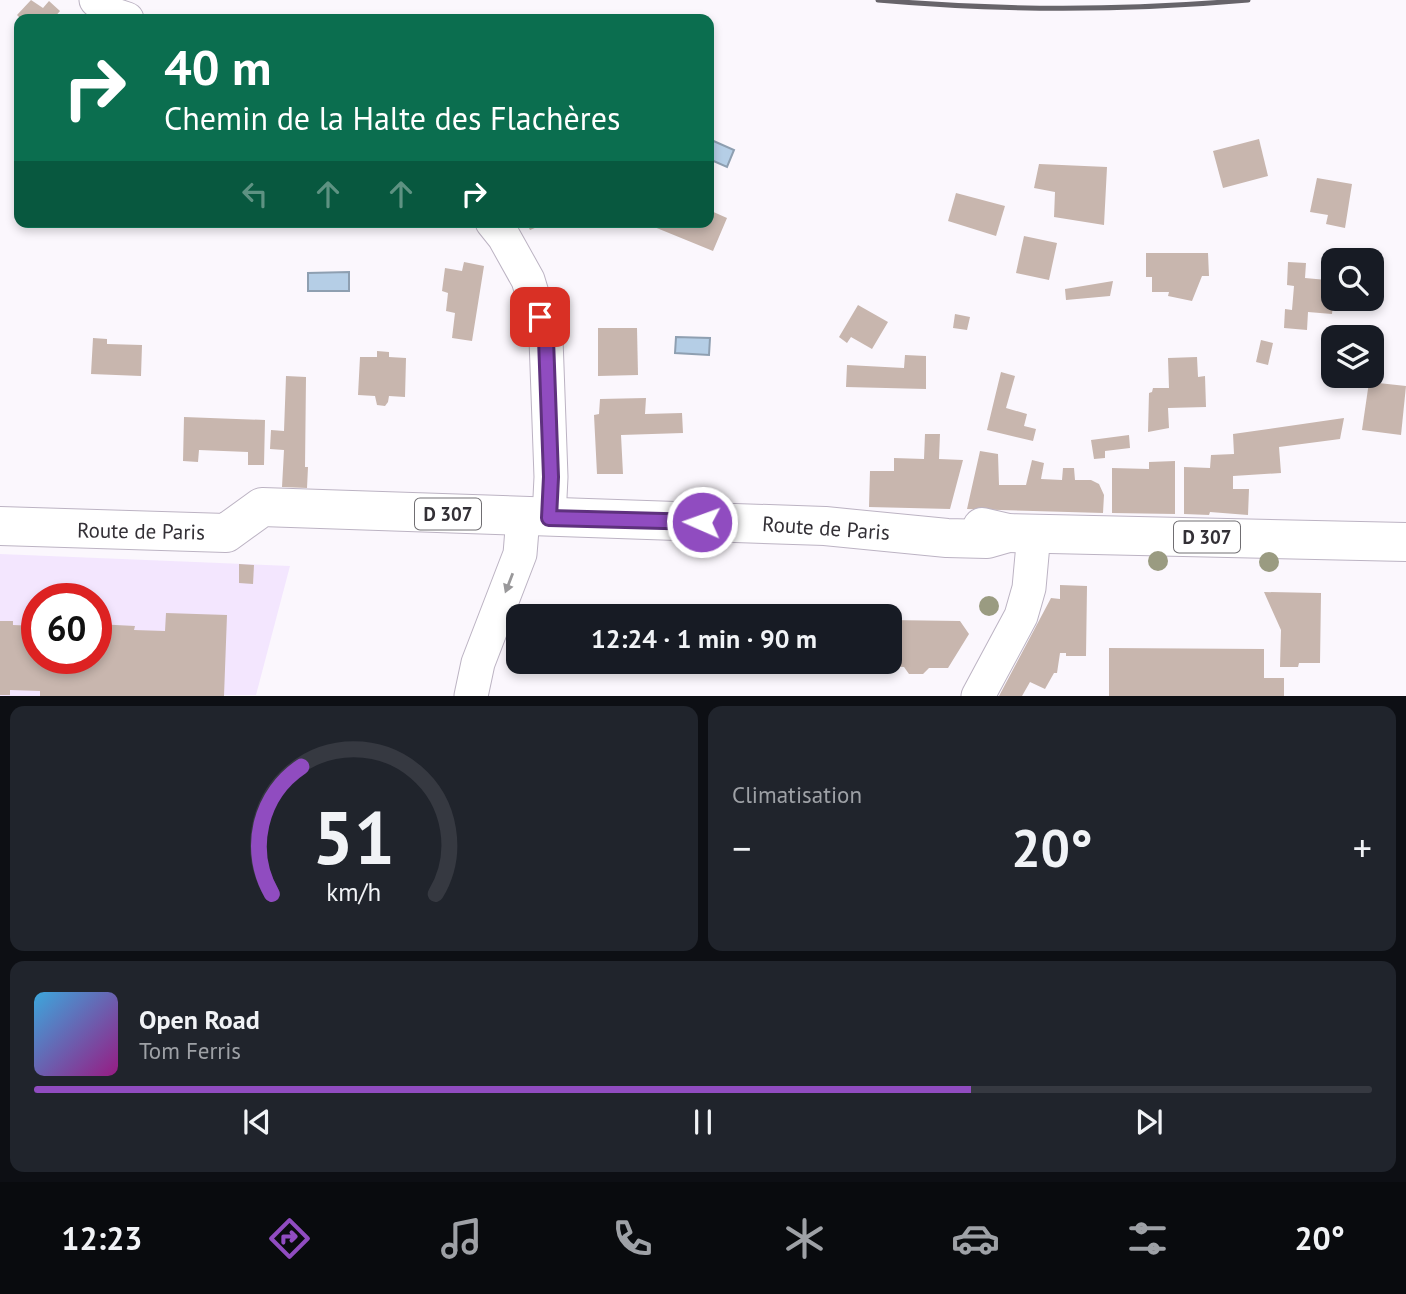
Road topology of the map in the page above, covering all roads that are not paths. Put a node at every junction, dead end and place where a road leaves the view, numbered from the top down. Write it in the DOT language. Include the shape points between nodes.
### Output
graph roads {
  1 [pos="96,0"];
  2 [pos="112,14"];
  3 [pos="497,228"];
  4 [pos="536,517"];
  5 [pos="0,526"];
  6 [pos="1021,533"];
  7 [pos="1406,542"];
  8 [pos="471,695"];
  9 [pos="978,695"];
  1 -- 2 [label="street"];
  3 -- 4 [label="street" via="528,280 546,339 551,477"];
  4 -- 5 [label="main road, Route de Paris / D 307" via="262,507 226,533"];
  4 -- 6 [label="main road, Route de Paris / D 307" via="825,526 904,533 926,524"];
  4 -- 8 [label="street, one-way" via="478,663"];
  6 -- 7 [label="main road, Route de Paris / D 307"];
  6 -- 9 [label="street" via="1028,588 1021,617"];
}
